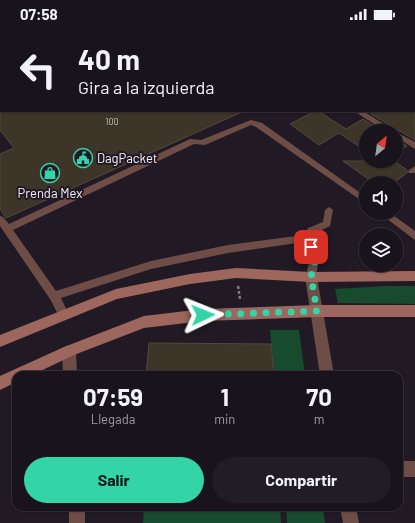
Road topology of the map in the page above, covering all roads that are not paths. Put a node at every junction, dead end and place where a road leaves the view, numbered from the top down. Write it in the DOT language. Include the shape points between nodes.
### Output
graph roads {
  1 [pos="360,112"];
  2 [pos="379,124"];
  3 [pos="403,138"];
  4 [pos="415,146"];
  5 [pos="359,196"];
  6 [pos="329,210"];
  7 [pos="0,219"];
  8 [pos="393,220"];
  9 [pos="7,229"];
  10 [pos="415,236"];
  11 [pos="307,238"];
  12 [pos="415,276"];
  13 [pos="311,277"];
  14 [pos="54,296"];
  15 [pos="317,311"];
  16 [pos="415,311"];
  17 [pos="64,316"];
  18 [pos="0,341"];
  19 [pos="69,351"];
  20 [pos="25,371"];
  21 [pos="70,371"];
  22 [pos="326,371"];
  23 [pos="12,377"];
  24 [pos="0,383"];
  25 [pos="403,469"];
  26 [pos="415,469"];
  27 [pos="77,511"];
  28 [pos="349,511"];
  29 [pos="78,523"];
  30 [pos="351,523"];
  1 -- 2 [label="lane"];
  3 -- 4 [label="lane"];
  5 -- 9 [label="lane" via="259,125 251,122 202,143 193,141"];
  6 -- 11 [label="lane" via="327,224 311,231"];
  7 -- 9 [label="lane"];
  8 -- 10 [label="lane"];
  9 -- 14 [label="lane"];
  11 -- 13 [label="lane" via="316,256"];
  11 -- 14 [label="lane" via="228,249 151,264"];
  12 -- 13 [label="main road"];
  13 -- 15 [label="street"];
  13 -- 17 [label="main road" via="236,273 190,279 116,294"];
  14 -- 17 [label="lane"];
  15 -- 16 [label="main road"];
  15 -- 19 [label="main road" via="203,315 144,322"];
  15 -- 22 [label="street"];
  17 -- 18 [label="main road"];
  19 -- 20 [label="main road"];
  19 -- 21 [label="street"];
  23 -- 24 [label="main road"];
  25 -- 26 [label="street"];
  27 -- 29 [label="street"];
  28 -- 30 [label="street"];
}
